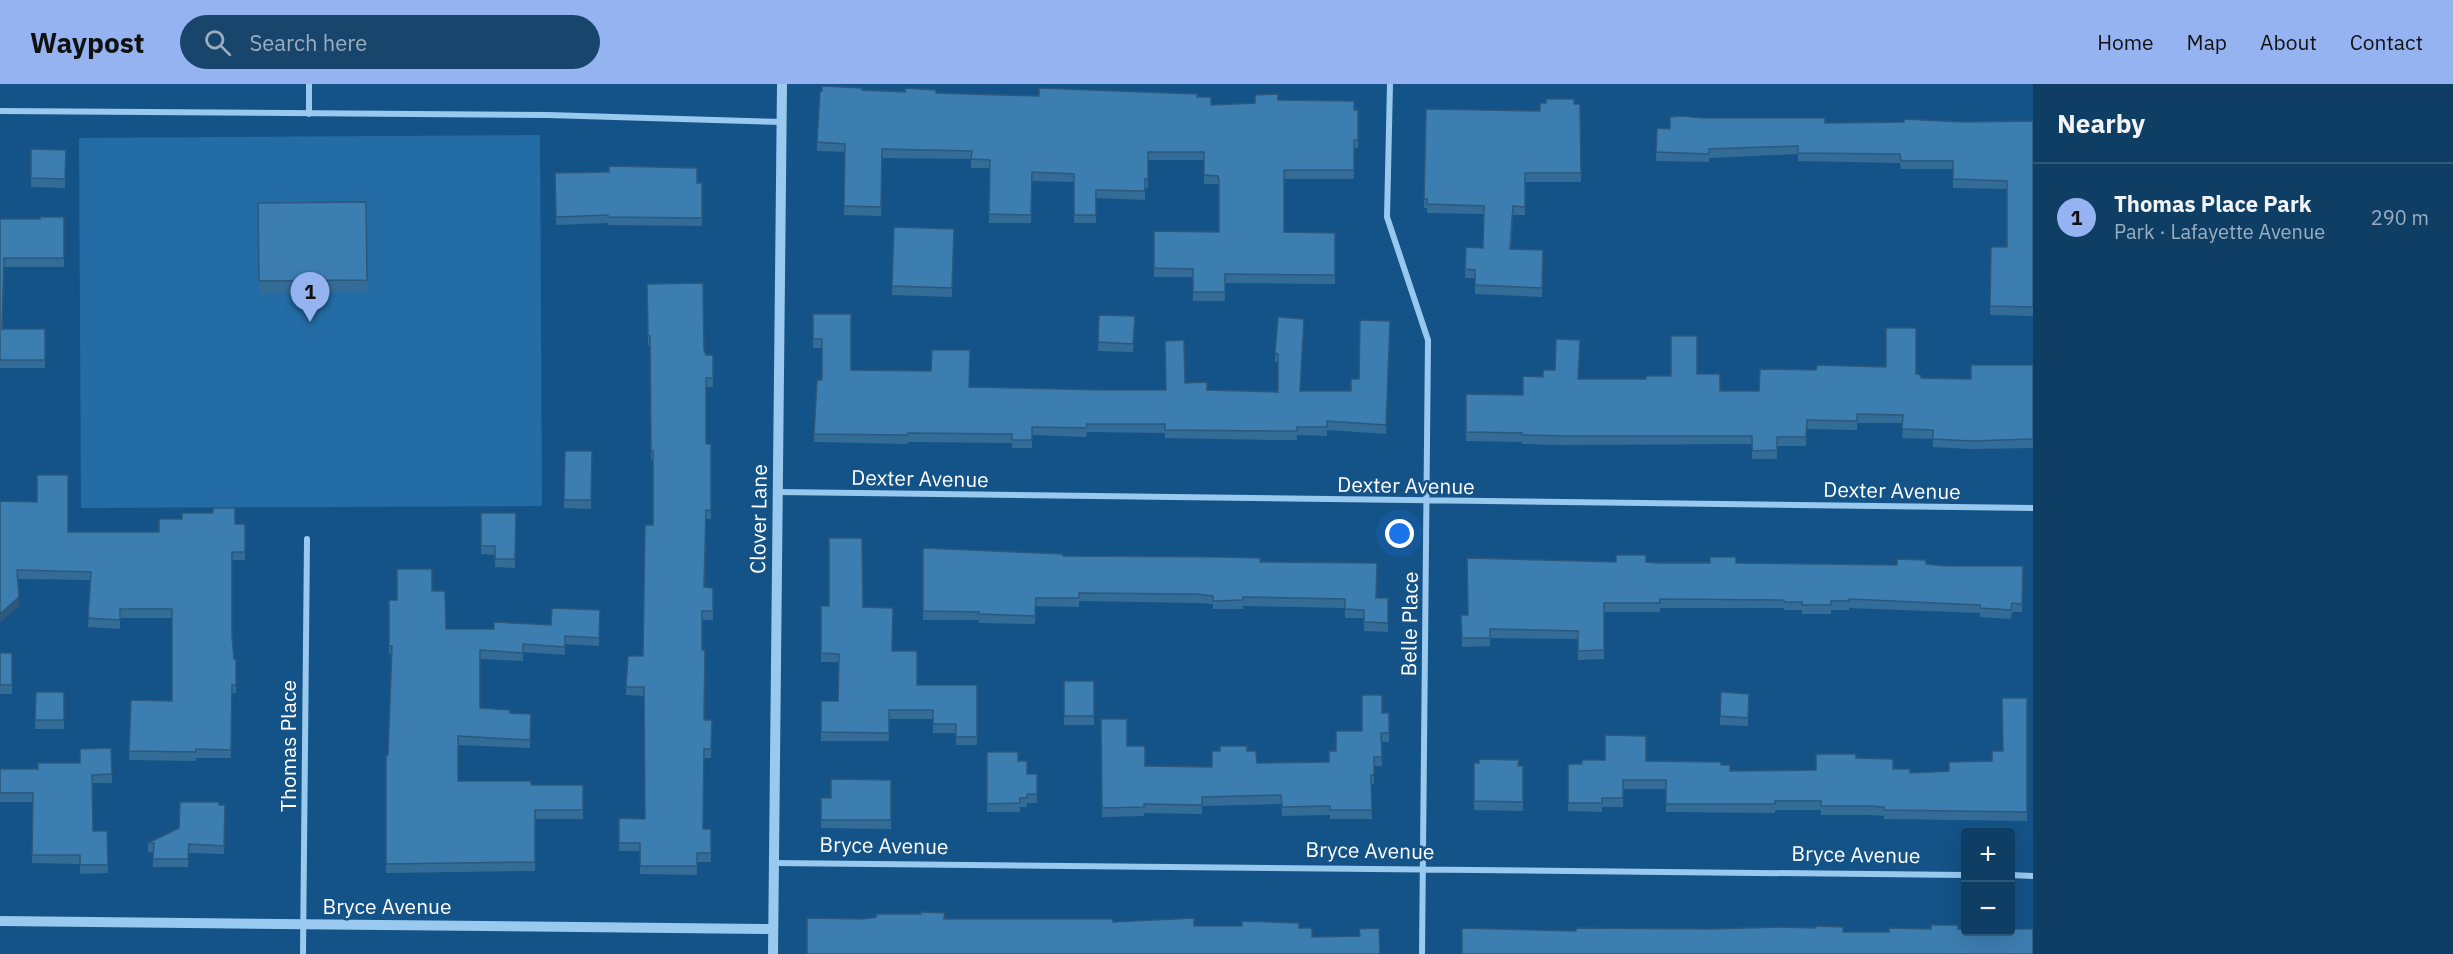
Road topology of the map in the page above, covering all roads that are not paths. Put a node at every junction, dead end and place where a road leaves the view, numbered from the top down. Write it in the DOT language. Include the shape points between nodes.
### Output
graph roads {
  1 [pos="309,84"];
  2 [pos="783,84"];
  3 [pos="1390,84"];
  4 [pos="0,111"];
  5 [pos="309,114"];
  6 [pos="782,122"];
  7 [pos="778,492"];
  8 [pos="1426,502"];
  9 [pos="2033,508"];
  10 [pos="307,539"];
  11 [pos="774,863"];
  12 [pos="1423,870"];
  13 [pos="1961,875"];
  14 [pos="2015,875"];
  15 [pos="2033,876"];
  16 [pos="0,921"];
  17 [pos="303,925"];
  18 [pos="773,929"];
  19 [pos="303,954"];
  20 [pos="773,954"];
  21 [pos="1422,954"];
  1 -- 5 [label="street"];
  2 -- 6 [label="street, Clover Lane"];
  3 -- 8 [label="street, Belle Place" via="1387,217 1428,340"];
  4 -- 5 [label="street"];
  5 -- 6 [label="street"];
  6 -- 7 [label="street, Clover Lane"];
  7 -- 8 [label="street, Dexter Avenue"];
  7 -- 11 [label="street, Clover Lane"];
  8 -- 9 [label="street, Dexter Avenue"];
  8 -- 12 [label="street, Belle Place"];
  10 -- 17 [label="street, Thomas Place"];
  11 -- 12 [label="street, Bryce Avenue"];
  11 -- 18 [label="street, Clover Lane"];
  12 -- 13 [label="street, Bryce Avenue"];
  12 -- 21 [label="street, Belle Place"];
  14 -- 15 [label="street"];
  16 -- 17 [label="street, Bryce Avenue"];
  17 -- 18 [label="street, Bryce Avenue"];
  17 -- 19 [label="street, Thomas Place"];
  18 -- 20 [label="street, Clover Lane"];
}
